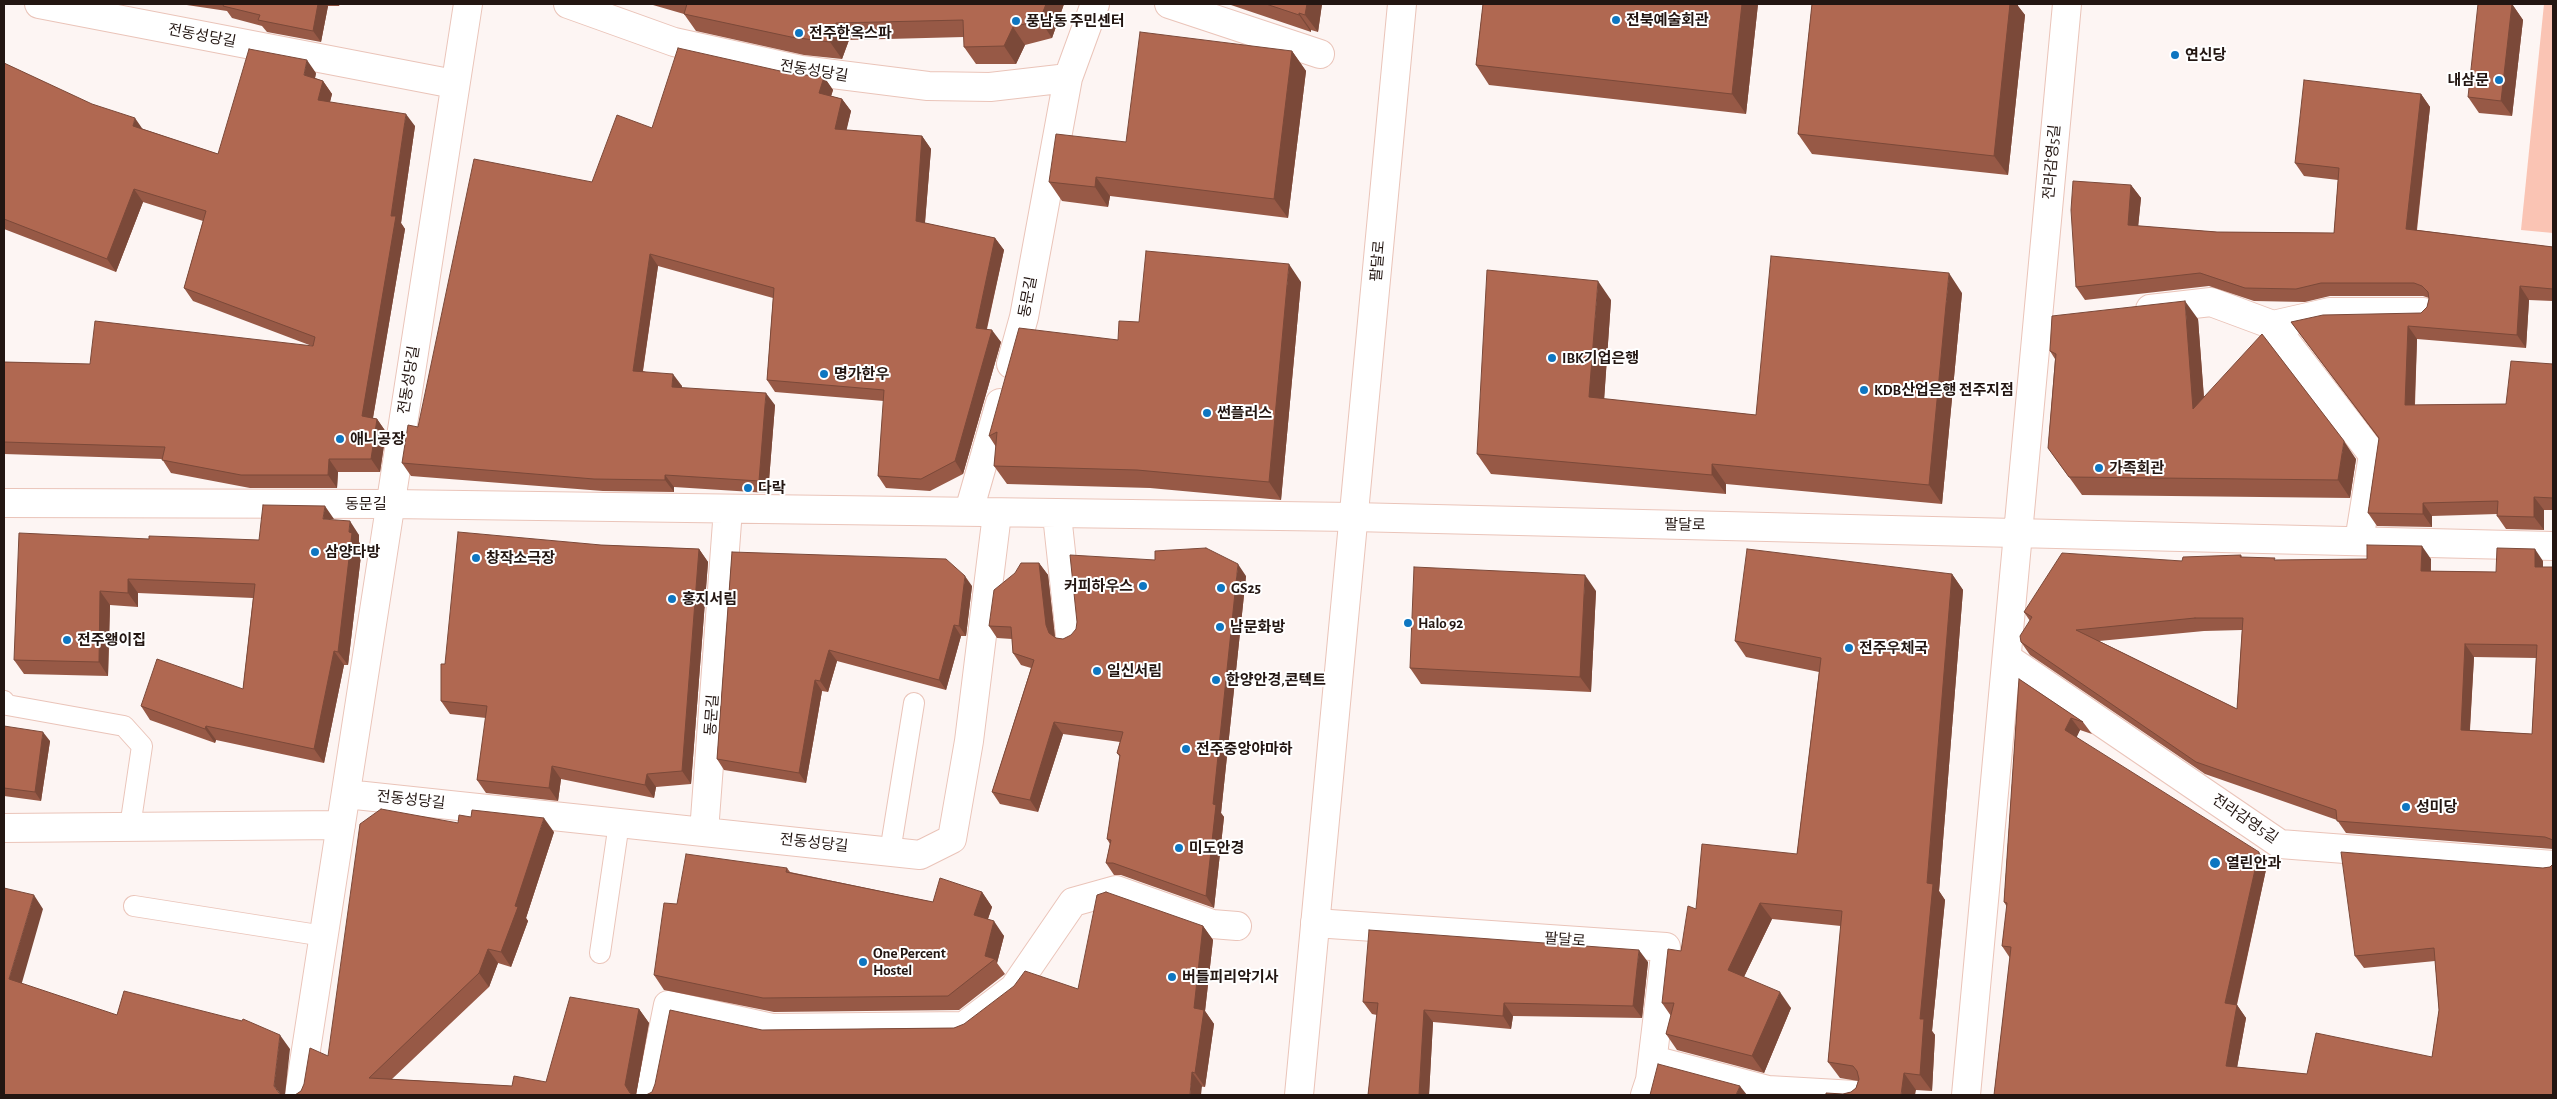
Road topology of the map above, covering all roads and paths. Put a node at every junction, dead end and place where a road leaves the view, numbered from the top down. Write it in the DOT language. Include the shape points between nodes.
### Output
graph roads {
  1 [pos="39,4"];
  2 [pos="468,4"];
  3 [pos="568,4"];
  4 [pos="1095,4"];
  5 [pos="1169,4"];
  6 [pos="1402,4"];
  7 [pos="2067,4"];
  8 [pos="1320,54"];
  9 [pos="1068,78"];
  10 [pos="454,84"];
  11 [pos="2124,311"];
  12 [pos="2423,312"];
  13 [pos="2067,318"];
  14 [pos="2038,321"];
  15 [pos="2273,325"];
  16 [pos="4,503"];
  17 [pos="390,504"];
  18 [pos="728,509"];
  19 [pos="969,511"];
  20 [pos="998,514"];
  21 [pos="1057,515"];
  22 [pos="1353,517"];
  23 [pos="2018,533"];
  24 [pos="2359,542"];
  25 [pos="2553,546"];
  26 [pos="1070,635"];
  27 [pos="2007,658"];
  28 [pos="4,701"];
  29 [pos="914,703"];
  30 [pos="346,794"];
  31 [pos="620,823"];
  32 [pos="341,825"];
  33 [pos="130,827"];
  34 [pos="4,828"];
  35 [pos="704,832"];
  36 [pos="890,852"];
  37 [pos="2553,865"];
  38 [pos="134,906"];
  39 [pos="1315,923"];
  40 [pos="1237,926"];
  41 [pos="324,936"];
  42 [pos="600,953"];
  43 [pos="1653,1060"];
  44 [pos="299,1095"];
  45 [pos="650,1095"];
  46 [pos="1299,1095"];
  47 [pos="1645,1095"];
  48 [pos="1854,1095"];
  49 [pos="1966,1095"];
  1 -- 10 [label="street, 전동성당길"];
  2 -- 10 [label="street, 전동성당길"];
  3 -- 9 [label="street, 전동성당길" via="674,42 800,70 928,86 990,87"];
  4 -- 9 [label="street, 동문길"];
  5 -- 8 [label="street"];
  6 -- 22 [label="street, 팔달로"];
  7 -- 14 [label="street, 전라감영5길"];
  9 -- 19 [label="street, 동문길" via="1024,317"];
  10 -- 17 [label="street, 전동성당길"];
  11 -- 15 [label="street" via="2212,302"];
  12 -- 15 [label="street" via="2330,312"];
  13 -- 14 [label="street"];
  14 -- 23 [label="street, 전라감영5길"];
  15 -- 24 [label="street" via="2373,455"];
  16 -- 17 [label="street, 동문길"];
  17 -- 18 [label="street, 동문길"];
  17 -- 30 [label="street, 전동성당길"];
  18 -- 19 [label="street, 동문길"];
  18 -- 35 [label="street, 동문길"];
  19 -- 20 [label="street, 동문길"];
  20 -- 21 [label="street, 동문길"];
  20 -- 36 [label="street, 전동성당길" via="969,741 952,839 920,855"];
  21 -- 22 [label="street, 동문길"];
  21 -- 26 [label="street"];
  22 -- 23 [label="street, 팔달로"];
  22 -- 39 [label="street, 팔달로"];
  23 -- 24 [label="street"];
  23 -- 27 [label="street, 전라감영5길"];
  24 -- 25 [label="street"];
  27 -- 37 [label="street, 전라감영5길" via="2280,844"];
  27 -- 49 [label="street, 전라감영5길"];
  28 -- 33 [label="lane" via="7,705 124,726 142,746"];
  29 -- 36 [label="lane"];
  30 -- 31 [label="street, 전동성당길"];
  30 -- 32 [label="street, 전동성당길"];
  31 -- 35 [label="street, 전동성당길"];
  31 -- 42 [label="lane"];
  32 -- 33 [label="street"];
  32 -- 41 [label="street, 전동성당길"];
  33 -- 34 [label="street"];
  35 -- 36 [label="street, 전동성당길"];
  38 -- 41 [label="lane"];
  39 -- 43 [label="street, 팔달로" via="1666,947"];
  39 -- 46 [label="street, 팔달로"];
  40 -- 45 [label="street" via="1212,924 1116,890 1073,902 1014,988 964,1026 772,1028 668,1005"];
  41 -- 44 [label="street, 전동성당길"];
  43 -- 47 [label="street, 팔달로"];
  43 -- 48 [label="street" via="1768,1090"];
}
